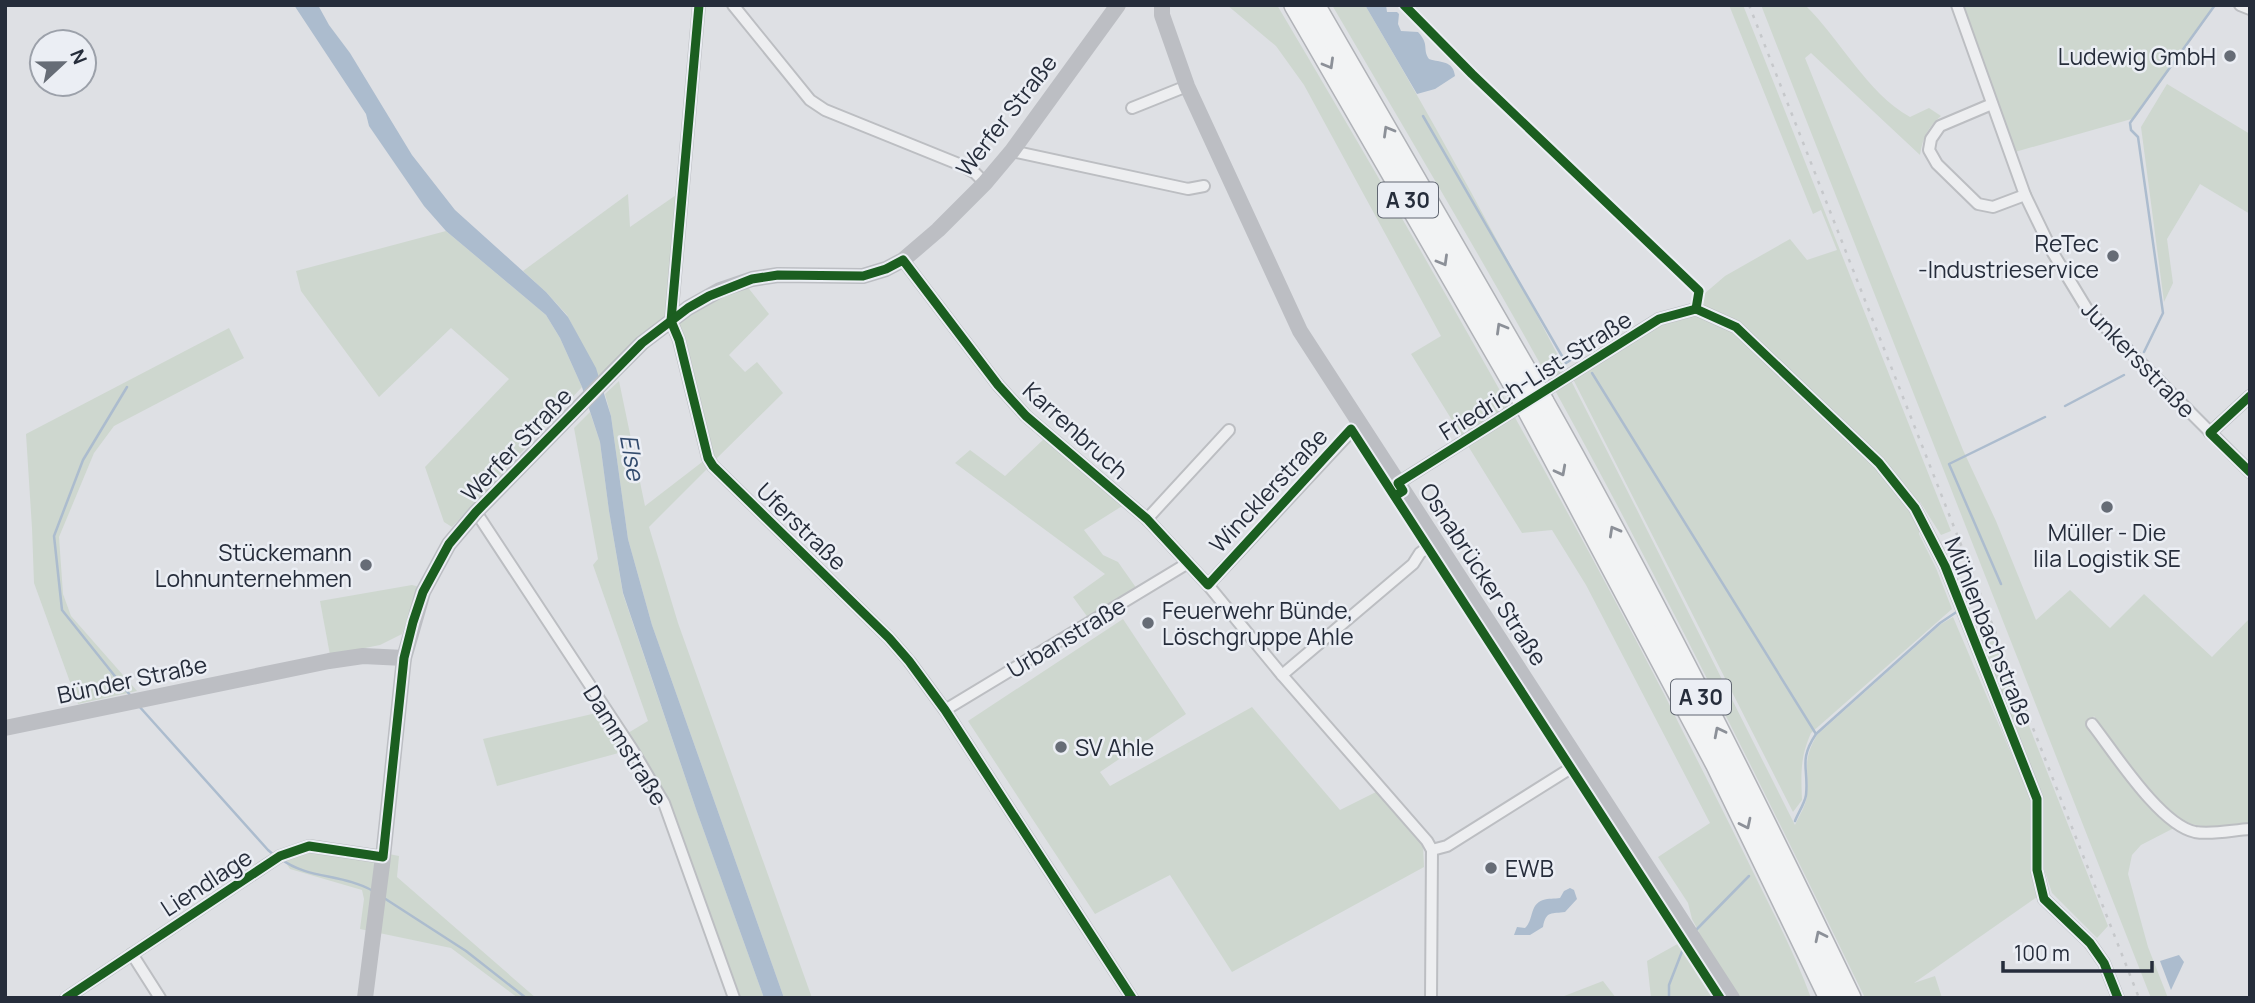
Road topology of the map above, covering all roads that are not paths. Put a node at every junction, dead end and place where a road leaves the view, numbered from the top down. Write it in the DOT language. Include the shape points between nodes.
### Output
graph roads {
  1 [pos="699,5"];
  2 [pos="733,5"];
  3 [pos="1118,5"];
  4 [pos="1162,5"];
  5 [pos="1295,5"];
  6 [pos="1314,5"];
  7 [pos="1957,5"];
  8 [pos="2240,5"];
  9 [pos="2250,9"];
  10 [pos="1187,86"];
  11 [pos="1992,104"];
  12 [pos="1132,108"];
  13 [pos="1012,151"];
  14 [pos="985,183"];
  15 [pos="1204,186"];
  16 [pos="2025,195"];
  17 [pos="903,260"];
  18 [pos="1696,309"];
  19 [pos="671,321"];
  20 [pos="2250,396"];
  21 [pos="1532,399"];
  22 [pos="1359,423"];
  23 [pos="1228,430"];
  24 [pos="2210,433"];
  25 [pos="2250,472"];
  26 [pos="1398,483"];
  27 [pos="477,512"];
  28 [pos="1147,519"];
  29 [pos="1436,541"];
  30 [pos="1188,563"];
  31 [pos="1208,585"];
  32 [pos="404,658"];
  33 [pos="1282,675"];
  34 [pos="945,710"];
  35 [pos="2092,723"];
  36 [pos="5,728"];
  37 [pos="1578,763"];
  38 [pos="2250,829"];
  39 [pos="1432,850"];
  40 [pos="383,857"];
  41 [pos="132,954"];
  42 [pos="66,998"];
  43 [pos="160,998"];
  44 [pos="365,998"];
  45 [pos="734,998"];
  46 [pos="1132,998"];
  47 [pos="1431,998"];
  48 [pos="1732,998"];
  49 [pos="1830,998"];
  50 [pos="1850,998"];
  51 [pos="2118,998"];
  1 -- 19 [label="street, Uferstraße"];
  2 -- 14 [label="street" via="810,100 961,165"];
  3 -- 13 [label="main road, Werfer Straße"];
  4 -- 10 [label="main road, Osnabrücker Straße"];
  5 -- 21 [label="highway, A 30, one-way"];
  21 -- 6 [label="highway, A 30, one-way"];
  7 -- 11 [label="street, Junkersstraße"];
  8 -- 9 [label="street"];
  10 -- 12 [label="street"];
  10 -- 22 [label="main road, Osnabrücker Straße" via="1291,313"];
  11 -- 16 [label="street, Junkersstraße"];
  11 -- 16 [label="street" via="1940,126 1929,150 1978,204 1993,207"];
  13 -- 14 [label="main road, Werfer Straße"];
  13 -- 15 [label="street" via="1188,189"];
  14 -- 17 [label="main road, Werfer Straße"];
  16 -- 24 [label="street, Junkersstraße" via="2087,309"];
  17 -- 19 [label="main road, Werfer Straße" via="863,276 752,279 709,296"];
  17 -- 28 [label="street, Karrenbruch" via="1026,416"];
  18 -- 26 [label="street, Friedrich-List-Straße" via="1659,319"];
  18 -- 51 [label="street, Mühlenbachstraße" via="1735,327 1879,463 1915,508 1960,601 2037,800 2037,870 2043,899 2090,943"];
  19 -- 27 [label="main road, Werfer Straße" via="642,343"];
  19 -- 34 [label="street, Uferstraße" via="713,466 890,638"];
  20 -- 24 [label="street"];
  21 -- 49 [label="highway, A 30, one-way"];
  50 -- 21 [label="highway, A 30, one-way" via="1642,584"];
  22 -- 26 [label="main road, Osnabrücker Straße"];
  22 -- 31 [label="street, Wincklerstraße"];
  23 -- 28 [label="street"];
  24 -- 25 [label="street, Junkersstraße"];
  26 -- 29 [label="main road, Osnabrücker Straße"];
  27 -- 32 [label="main road, Werfer Straße" via="449,544 423,592"];
  27 -- 45 [label="street, Dammstraße" via="664,803"];
  28 -- 30 [label="street, Karrenbruch"];
  29 -- 33 [label="street"];
  29 -- 37 [label="main road, Osnabrücker Straße"];
  30 -- 31 [label="street, Karrenbruch"];
  30 -- 34 [label="street, Urbanstraße"];
  31 -- 33 [label="street, Karrenbruch"];
  32 -- 36 [label="main road, Bünder Straße" via="363,656 328,661"];
  32 -- 40 [label="main road, Werfer Straße"];
  33 -- 39 [label="street, Karrenbruch"];
  34 -- 46 [label="street, Uferstraße"];
  35 -- 38 [label="street" via="2159,810 2185,828 2196,832"];
  37 -- 39 [label="street" via="1447,846"];
  37 -- 48 [label="main road, Osnabrücker Straße"];
  39 -- 47 [label="street"];
  40 -- 41 [label="street, Liendlage" via="309,846 280,856"];
  40 -- 44 [label="main road, Werfer Straße"];
  41 -- 42 [label="street, Liendlage"];
  41 -- 43 [label="street"];
}
